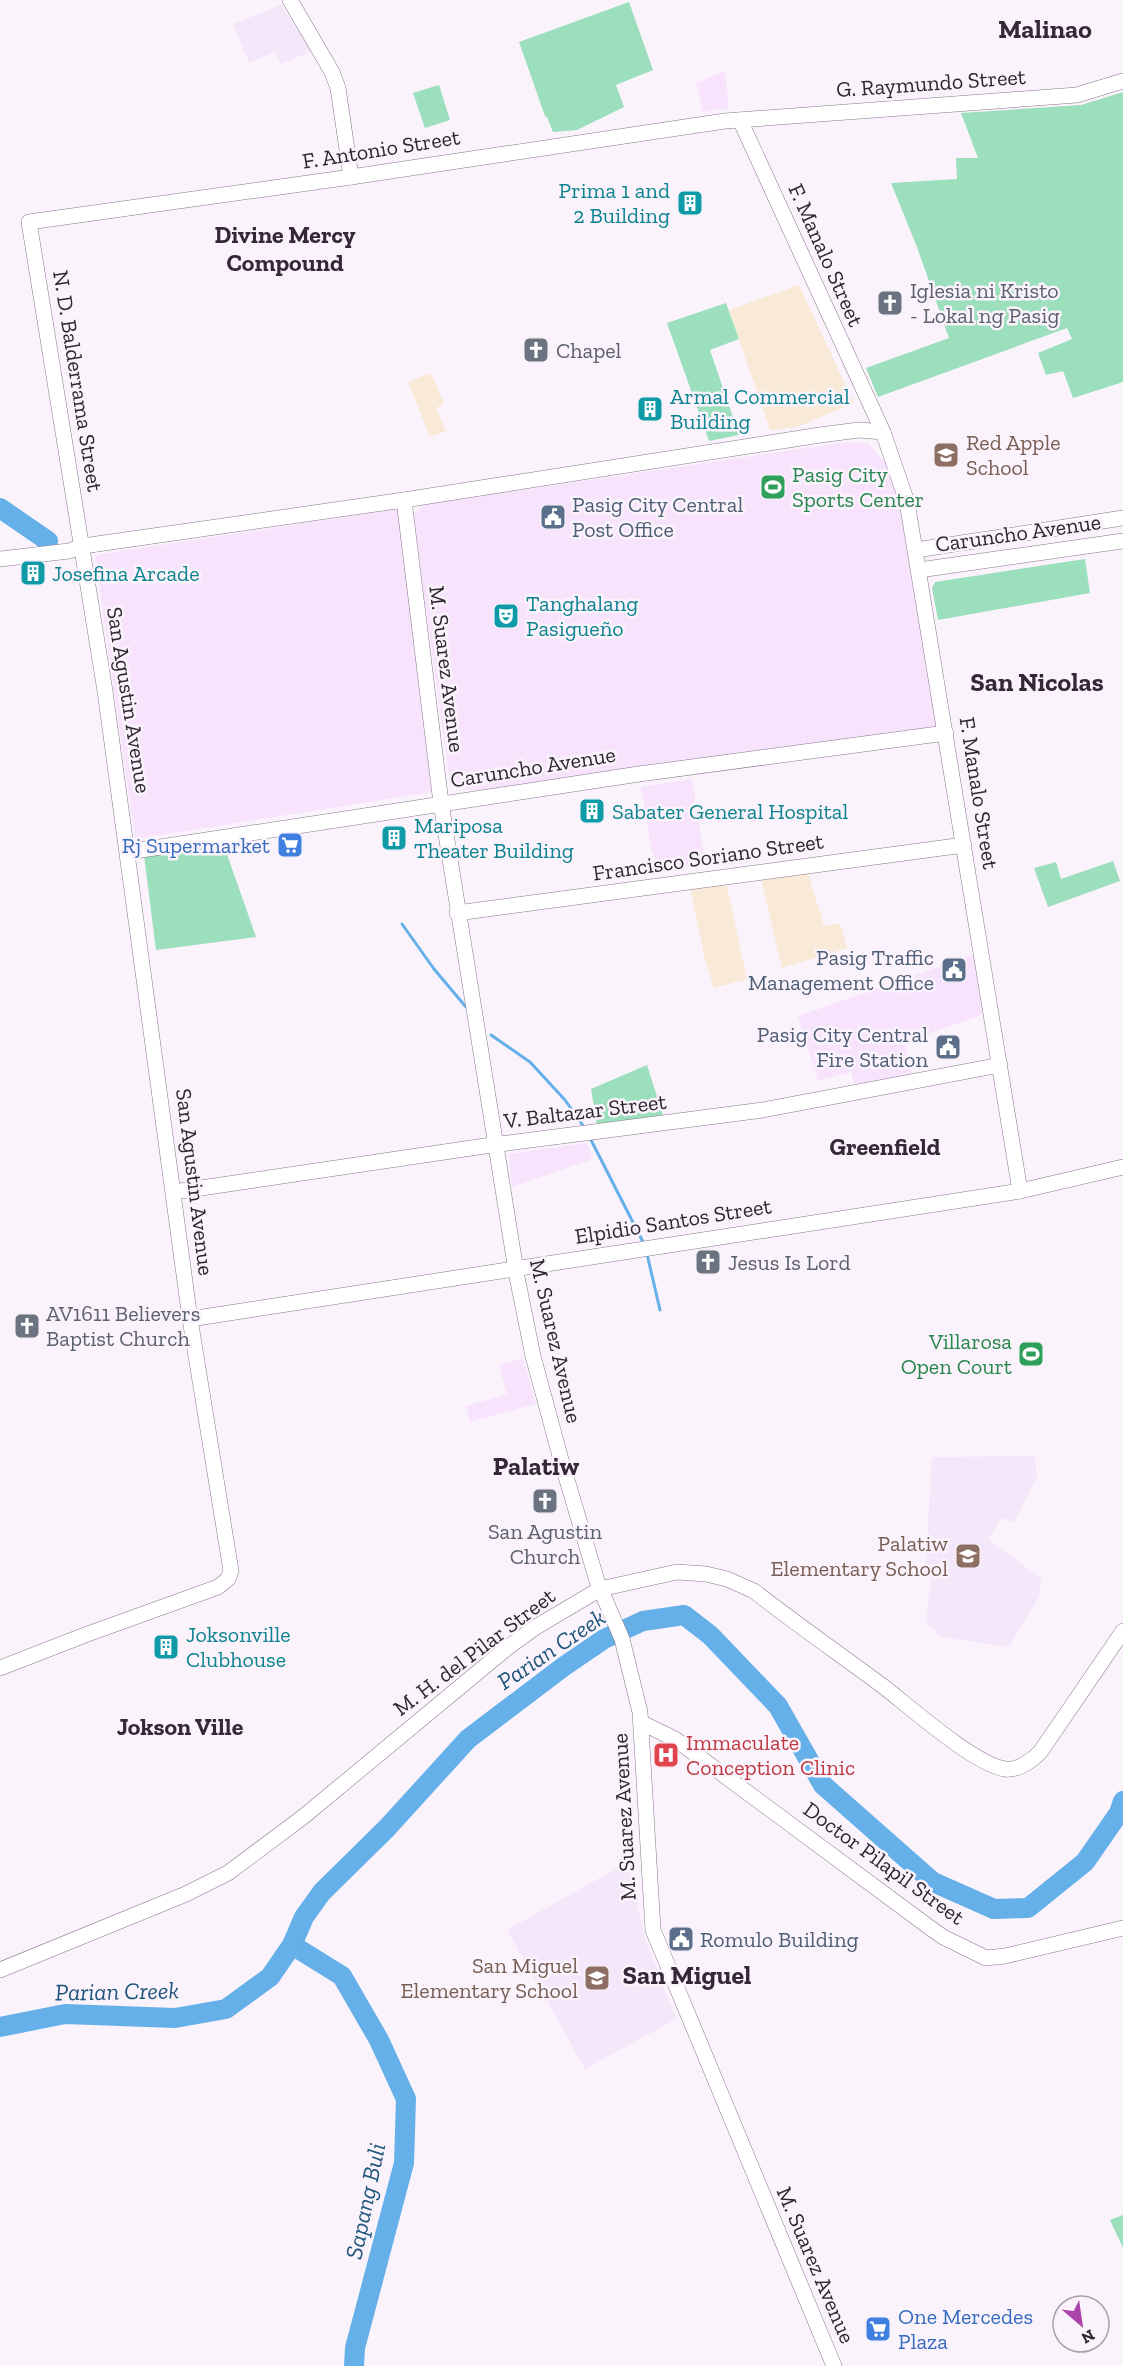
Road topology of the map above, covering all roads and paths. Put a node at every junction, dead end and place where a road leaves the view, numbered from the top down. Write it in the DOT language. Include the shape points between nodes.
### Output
graph roads {
  1 [pos="290,0"];
  2 [pos="1123,81"];
  3 [pos="740,120"];
  4 [pos="351,177"];
  5 [pos="29,222"];
  6 [pos="871,408"];
  7 [pos="883,432"];
  8 [pos="810,436"];
  9 [pos="404,500"];
  10 [pos="1123,518"];
  11 [pos="1123,541"];
  12 [pos="951,544"];
  13 [pos="83,546"];
  14 [pos="916,550"];
  15 [pos="0,553"];
  16 [pos="0,559"];
  17 [pos="923,569"];
  18 [pos="946,733"];
  19 [pos="441,803"];
  20 [pos="964,845"];
  21 [pos="128,852"];
  22 [pos="458,913"];
  23 [pos="1000,1065"];
  24 [pos="496,1145"];
  25 [pos="1123,1167"];
  26 [pos="1020,1191"];
  27 [pos="174,1192"];
  28 [pos="516,1270"];
  29 [pos="190,1319"];
  30 [pos="600,1589"];
  31 [pos="1123,1631"];
  32 [pos="0,1668"];
  33 [pos="642,1723"];
  34 [pos="1123,1928"];
  35 [pos="0,1970"];
  36 [pos="834,2365"];
  1 -- 4 [label="street" via="338,88"];
  2 -- 3 [label="street, G. Raymundo Street" via="1077,95"];
  3 -- 4 [label="street, F. Antonio Street"];
  3 -- 6 [label="street, F. Manalo Street"];
  4 -- 5 [label="street, F. Antonio Street"];
  5 -- 13 [label="street, N. D. Balderrama Street"];
  6 -- 7 [label="street, F. Manalo Street"];
  6 -- 8 [label="street" via="869,417 861,423"];
  7 -- 8 [label="street" via="859,430"];
  7 -- 14 [label="street, F. Manalo Street" via="908,502"];
  8 -- 9 [label="street"];
  9 -- 13 [label="street"];
  9 -- 19 [label="street, M. Suarez Avenue"];
  10 -- 12 [label="street, Caruncho Avenue"];
  11 -- 17 [label="street, Caruncho Avenue"];
  12 -- 14 [label="street, Caruncho Avenue"];
  12 -- 17 [label="street" via="940,552 925,555"];
  13 -- 15 [label="street" via="69,544"];
  13 -- 16 [label="street"];
  13 -- 21 [label="street, San Agustin Avenue"];
  14 -- 17 [label="street, F. Manalo Street"];
  17 -- 18 [label="street, F. Manalo Street"];
  18 -- 19 [label="street, Caruncho Avenue"];
  18 -- 20 [label="street, F. Manalo Street"];
  19 -- 21 [label="street, Caruncho Avenue"];
  19 -- 22 [label="street, M. Suarez Avenue"];
  20 -- 22 [label="street, Francisco Soriano Street"];
  20 -- 23 [label="street, F. Manalo Street"];
  21 -- 27 [label="street, San Agustin Avenue"];
  22 -- 24 [label="street, M. Suarez Avenue"];
  23 -- 24 [label="street, V. Baltazar Street" via="763,1110"];
  23 -- 26 [label="street, F. Manalo Street"];
  24 -- 27 [label="street, V. Baltazar Street"];
  24 -- 28 [label="street, M. Suarez Avenue"];
  25 -- 26 [label="street, Elpidio Santos Street"];
  26 -- 28 [label="street, Elpidio Santos Street"];
  27 -- 29 [label="street, San Agustin Avenue"];
  28 -- 29 [label="street, Elpidio Santos Street"];
  28 -- 30 [label="street, M. Suarez Avenue" via="542,1390"];
  29 -- 32 [label="street, San Agustin Avenue" via="230,1563 228,1578 218,1587"];
  30 -- 31 [label="street, M. H. del Pilar Street" via="677,1572 706,1574 754,1591 936,1728 1004,1769 1024,1764 1041,1751"];
  30 -- 33 [label="street, M. Suarez Avenue" via="619,1633"];
  30 -- 35 [label="street, M. H. del Pilar Street" via="499,1654 294,1824 228,1873"];
  33 -- 34 [label="street, Doctor Pilapil Street" via="675,1739 929,1928 986,1958"];
  33 -- 36 [label="street, M. Suarez Avenue" via="653,1930"];
}
